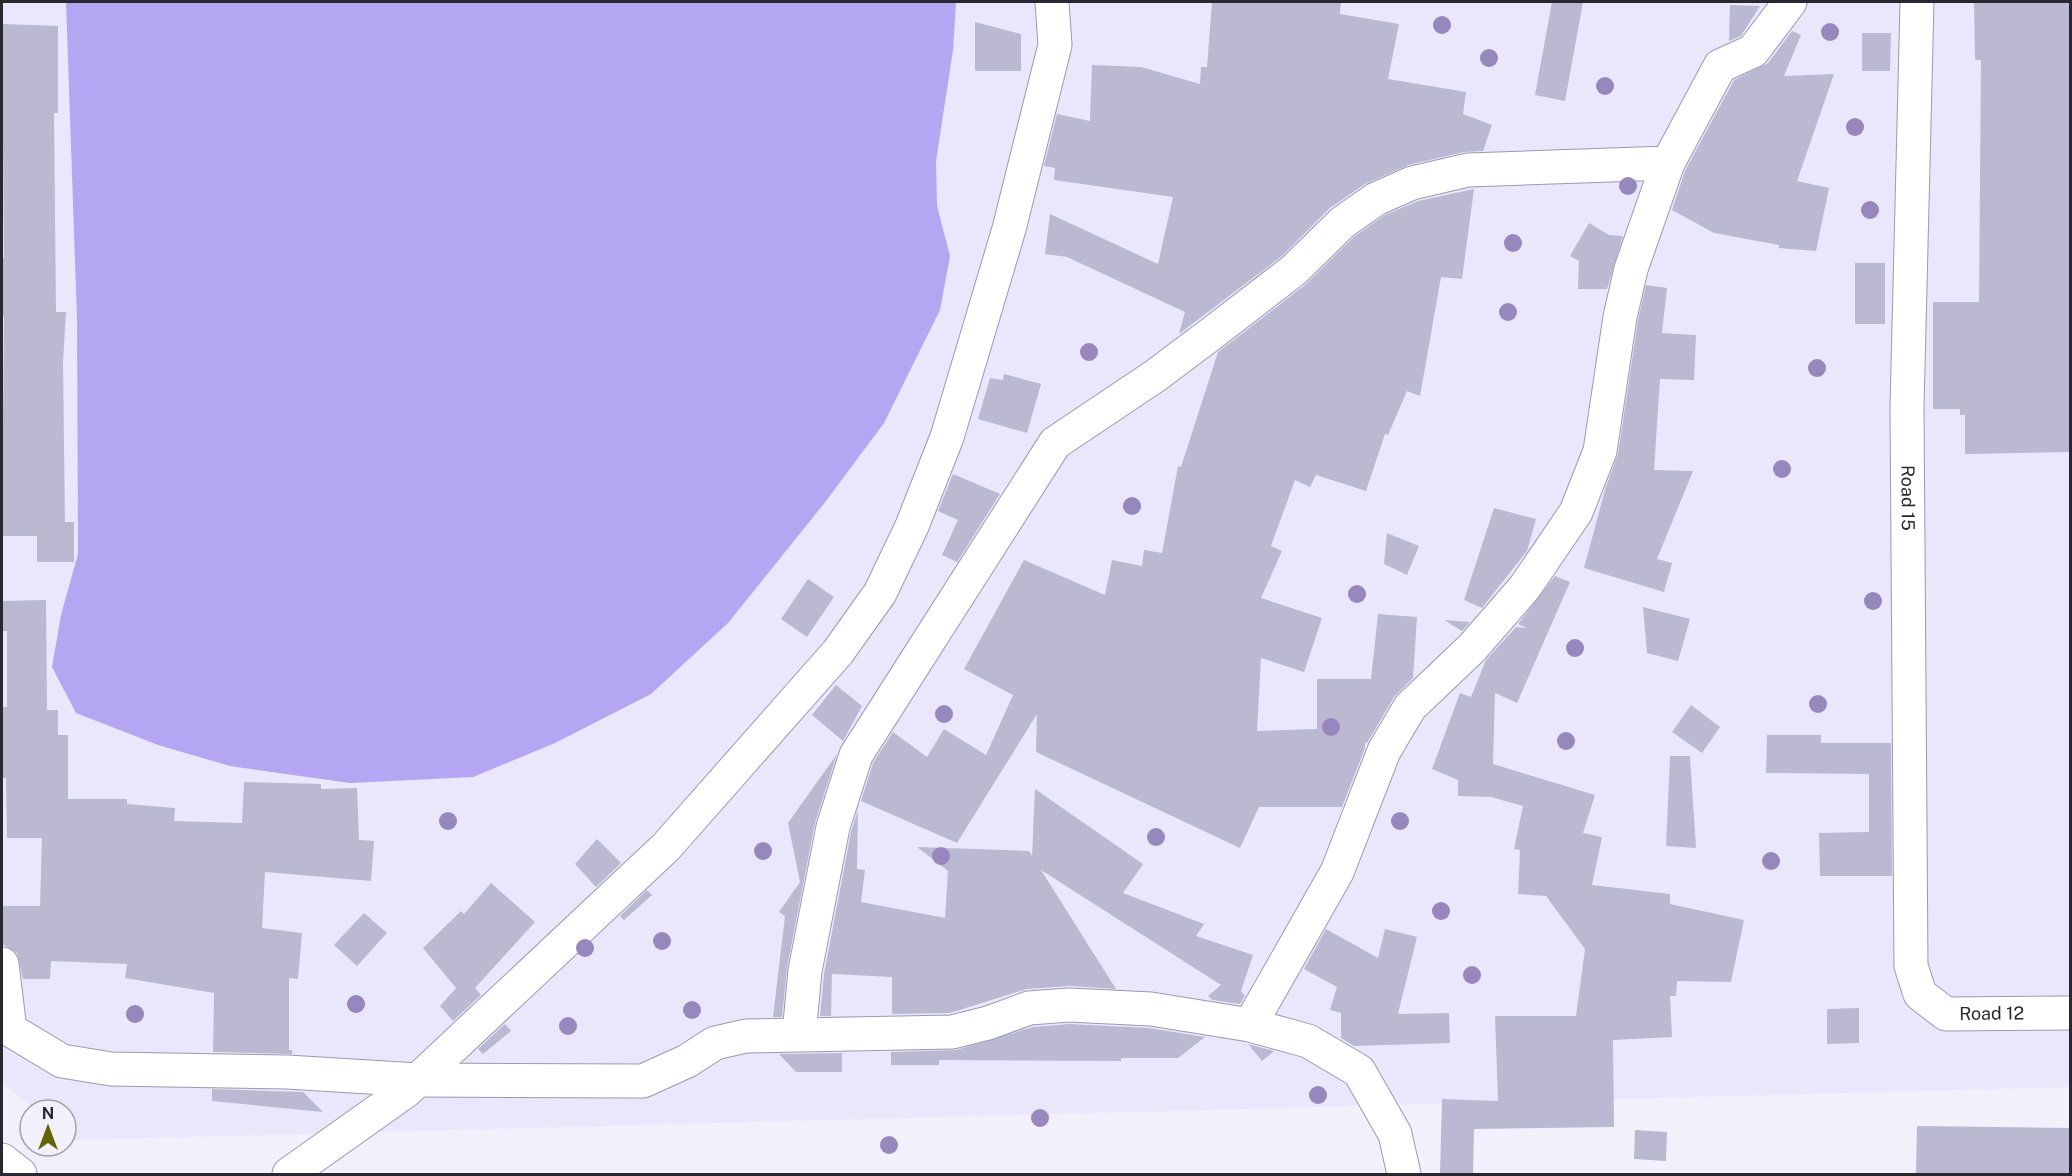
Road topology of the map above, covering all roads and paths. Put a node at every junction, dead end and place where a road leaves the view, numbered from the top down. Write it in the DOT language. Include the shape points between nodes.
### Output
graph roads {
  1 [pos="1052,2"];
  2 [pos="1790,2"];
  3 [pos="1917,2"];
  4 [pos="1668,163"];
  5 [pos="2,964"];
  6 [pos="1920,994"];
  7 [pos="2070,1013"];
  8 [pos="1250,1025"];
  9 [pos="6,1027"];
  10 [pos="799,1034"];
  11 [pos="418,1080"];
  12 [pos="2,1160"];
  13 [pos="20,1174"];
  14 [pos="289,1174"];
  15 [pos="1404,1174"];
  1 -- 11 [label="street" via="1055,45 1009,229 947,437 880,593 838,652 666,847"];
  2 -- 4 [label="street" via="1753,51 1720,66"];
  3 -- 6 [label="street, Road 15" via="1908,420 1911,966"];
  4 -- 8 [label="street" via="1631,269 1600,451 1576,512 1525,587 1472,648 1410,707 1384,752 1337,872"];
  4 -- 10 [label="street" via="1468,170 1412,183 1376,199 1344,222 1294,270 1211,334 1055,443 856,755 833,827 805,971"];
  5 -- 9 [label="street"];
  6 -- 7 [label="street, Road 12" via="1946,1014"];
  8 -- 10 [label="street" via="1151,1009 1069,1005 1029,1008 952,1032"];
  8 -- 15 [label="street" via="1308,1041 1359,1071 1395,1134"];
  9 -- 11 [label="street" via="62,1061 111,1069 287,1072"];
  10 -- 11 [label="street" via="746,1036 715,1043 643,1081"];
  11 -- 14 [label="street"];
  12 -- 13 [label="street"];
}
